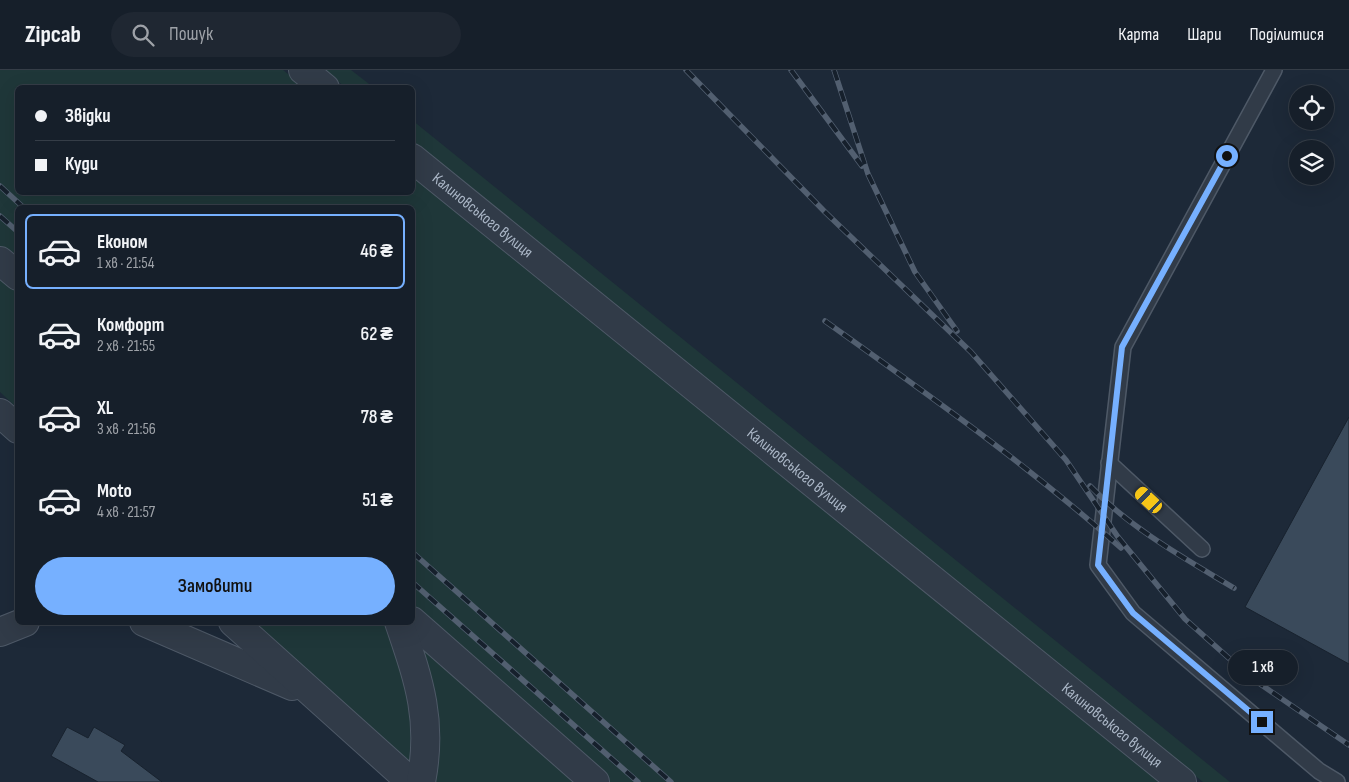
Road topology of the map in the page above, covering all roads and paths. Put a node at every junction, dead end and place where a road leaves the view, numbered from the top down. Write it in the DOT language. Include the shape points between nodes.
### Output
graph roads {
  1 [pos="303,70"];
  2 [pos="1274,70"];
  3 [pos="321,85"];
  4 [pos="415,160"];
  5 [pos="0,261"];
  6 [pos="15,274"];
  7 [pos="0,413"];
  8 [pos="15,426"];
  9 [pos="1109,463"];
  10 [pos="1202,549"];
  11 [pos="415,624"];
  12 [pos="18,625"];
  13 [pos="151,625"];
  14 [pos="236,625"];
  15 [pos="401,625"];
  16 [pos="0,632"];
  17 [pos="314,696"];
  18 [pos="411,782"];
  19 [pos="421,782"];
  20 [pos="595,782"];
  21 [pos="1182,782"];
  22 [pos="1337,782"];
  1 -- 3 [label="street"];
  2 -- 9 [label="lane" via="1122,347"];
  4 -- 21 [label="street, Калиновського вулиця"];
  5 -- 6 [label="street"];
  7 -- 8 [label="street"];
  9 -- 10 [label="lane"];
  9 -- 22 [label="lane" via="1098,565 1133,613 1319,771"];
  11 -- 20 [label="street"];
  12 -- 16 [label="street"];
  13 -- 17 [label="street"];
  14 -- 17 [label="street"];
  15 -- 19 [label="street" via="420,686 426,720 426,754"];
  17 -- 18 [label="street"];
}
